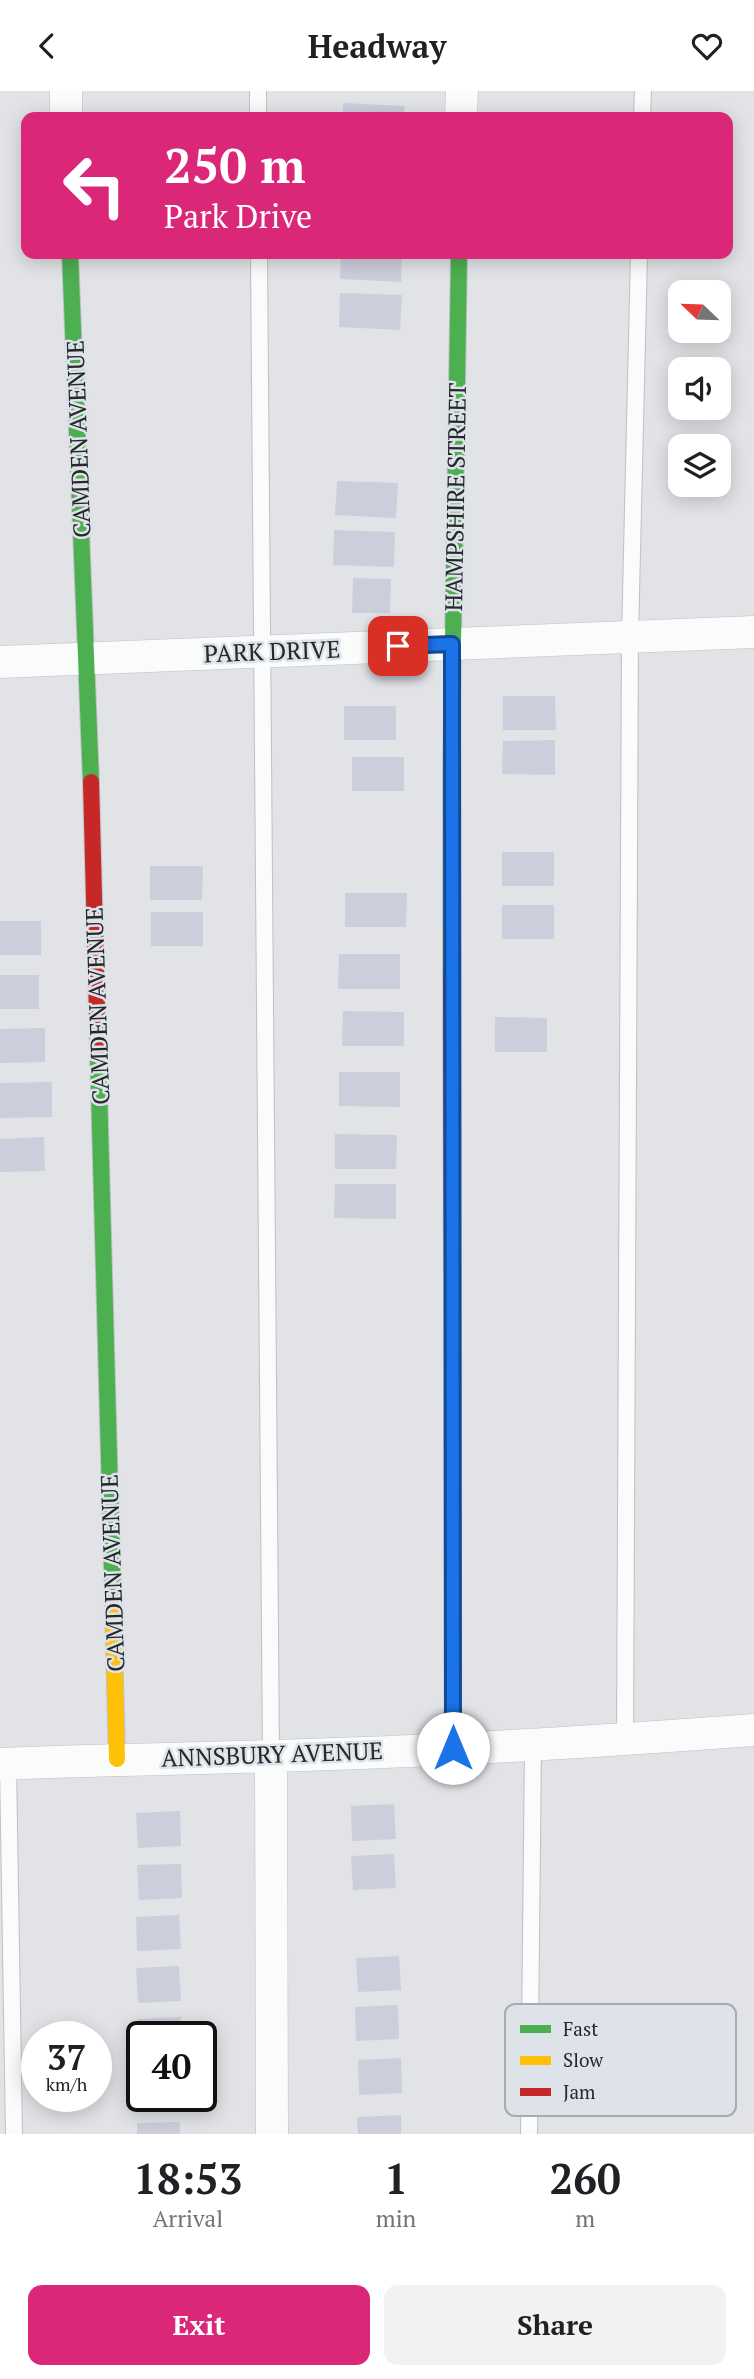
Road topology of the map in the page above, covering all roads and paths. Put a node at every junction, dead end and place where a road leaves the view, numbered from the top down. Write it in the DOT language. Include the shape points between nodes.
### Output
graph roads {
  1 [pos="66,91"];
  2 [pos="258,91"];
  3 [pos="462,91"];
  4 [pos="643,91"];
  5 [pos="66,112"];
  6 [pos="258,112"];
  7 [pos="461,112"];
  8 [pos="642,112"];
  9 [pos="70,259"];
  10 [pos="259,259"];
  11 [pos="459,259"];
  12 [pos="639,259"];
  13 [pos="754,632"];
  14 [pos="630,637"];
  15 [pos="452,644"];
  16 [pos="263,652"];
  17 [pos="86,658"];
  18 [pos="0,662"];
  19 [pos="754,1730"];
  20 [pos="625,1740"];
  21 [pos="533,1744"];
  22 [pos="453,1748"];
  23 [pos="271,1756"];
  24 [pos="117,1759"];
  25 [pos="4,1764"];
  26 [pos="530,2004"];
  27 [pos="529,2116"];
  28 [pos="14,2134"];
  29 [pos="272,2134"];
  30 [pos="529,2134"];
  1 -- 5 [label="street"];
  2 -- 6 [label="lane"];
  3 -- 7 [label="street"];
  4 -- 8 [label="lane"];
  9 -- 17 [label="street, CAMDEN AVENUE"];
  10 -- 16 [label="lane"];
  11 -- 15 [label="street, HAMPSHIRE STREET"];
  12 -- 14 [label="lane"];
  13 -- 14 [label="street, PARK DRIVE"];
  14 -- 15 [label="street, PARK DRIVE"];
  14 -- 20 [label="lane"];
  15 -- 16 [label="street, PARK DRIVE"];
  15 -- 22 [label="street, HAMPSHIRE STREET"];
  16 -- 17 [label="street, PARK DRIVE"];
  16 -- 23 [label="lane"];
  17 -- 18 [label="street, PARK DRIVE"];
  17 -- 24 [label="street, CAMDEN AVENUE"];
  19 -- 20 [label="street, ANNSBURY AVENUE"];
  20 -- 21 [label="street, ANNSBURY AVENUE"];
  21 -- 22 [label="street, ANNSBURY AVENUE"];
  21 -- 26 [label="lane"];
  22 -- 23 [label="street, ANNSBURY AVENUE"];
  23 -- 24 [label="street, ANNSBURY AVENUE"];
  23 -- 29 [label="street"];
  24 -- 25 [label="street, ANNSBURY AVENUE"];
  25 -- 28 [label="lane"];
  27 -- 30 [label="lane"];
}
